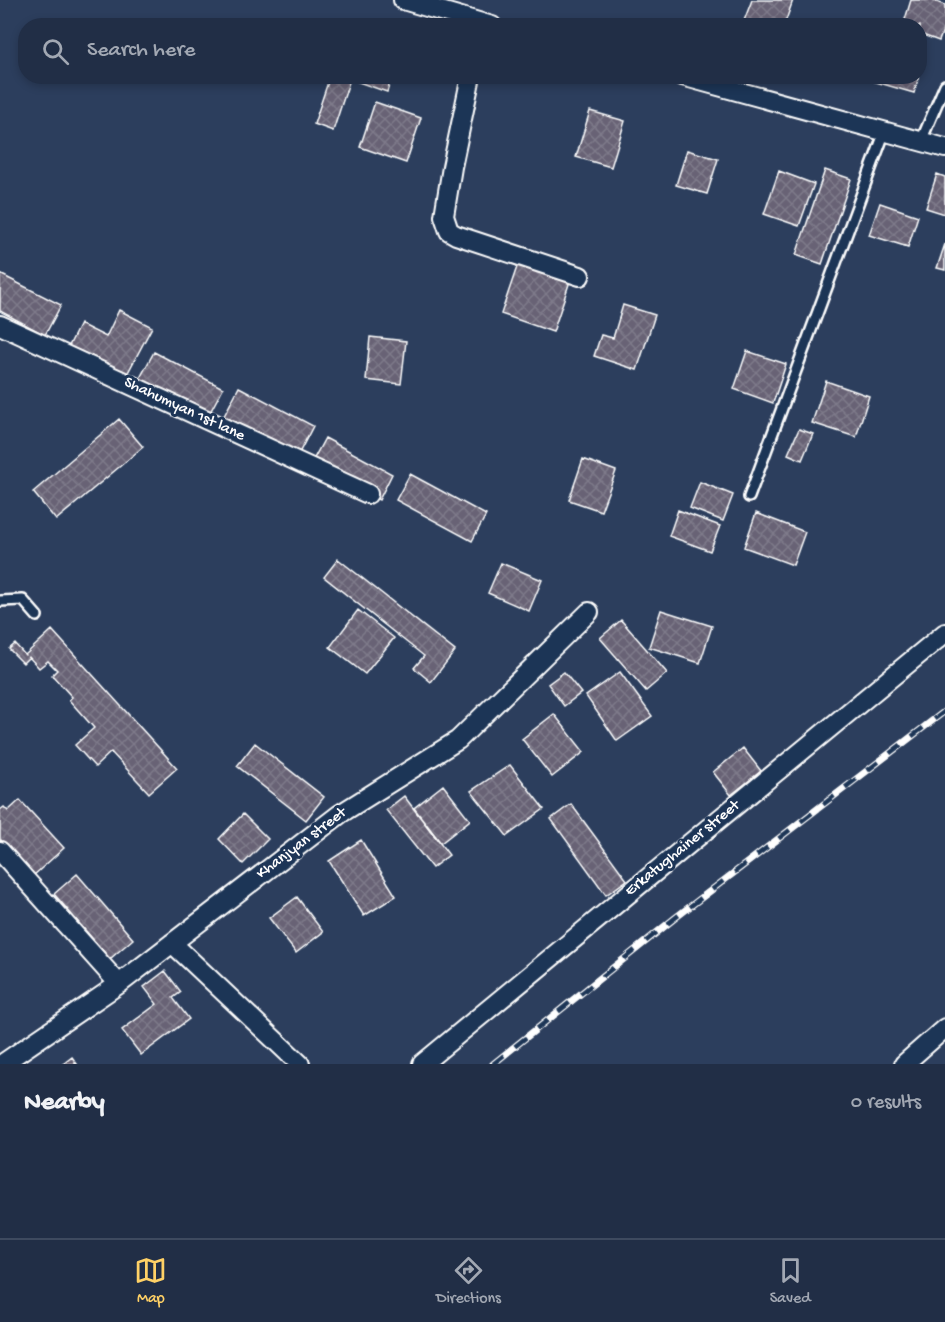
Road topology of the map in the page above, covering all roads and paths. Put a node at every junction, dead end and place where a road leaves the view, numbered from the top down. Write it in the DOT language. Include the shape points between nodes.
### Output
graph roads {
  1 [pos="403,0"];
  2 [pos="462,18"];
  3 [pos="469,84"];
  4 [pos="711,84"];
  5 [pos="945,86"];
  6 [pos="885,131"];
  7 [pos="921,141"];
  8 [pos="945,148"];
  9 [pos="580,276"];
  10 [pos="0,325"];
  11 [pos="368,494"];
  12 [pos="749,497"];
  13 [pos="0,601"];
  14 [pos="590,612"];
  15 [pos="38,616"];
  16 [pos="945,633"];
  17 [pos="0,851"];
  18 [pos="172,943"];
  19 [pos="119,984"];
  20 [pos="945,1028"];
  21 [pos="3,1064"];
  22 [pos="300,1064"];
  23 [pos="422,1064"];
  24 [pos="904,1064"];
  1 -- 2 [label="street"];
  3 -- 9 [label="street" via="444,216 448,231"];
  4 -- 6 [label="street"];
  5 -- 7 [label="lane"];
  6 -- 7 [label="street"];
  6 -- 12 [label="lane"];
  7 -- 8 [label="street"];
  10 -- 11 [label="street, Shahumyan 1st lane"];
  13 -- 15 [label="lane" via="22,600"];
  14 -- 18 [label="street, Khanjyan street" via="458,740 340,814"];
  16 -- 23 [label="street, Erkatughainer street"];
  17 -- 19 [label="street"];
  18 -- 19 [label="street, Khanjyan street"];
  18 -- 22 [label="street"];
  19 -- 21 [label="street, Khanjyan street"];
  20 -- 24 [label="street"];
}
